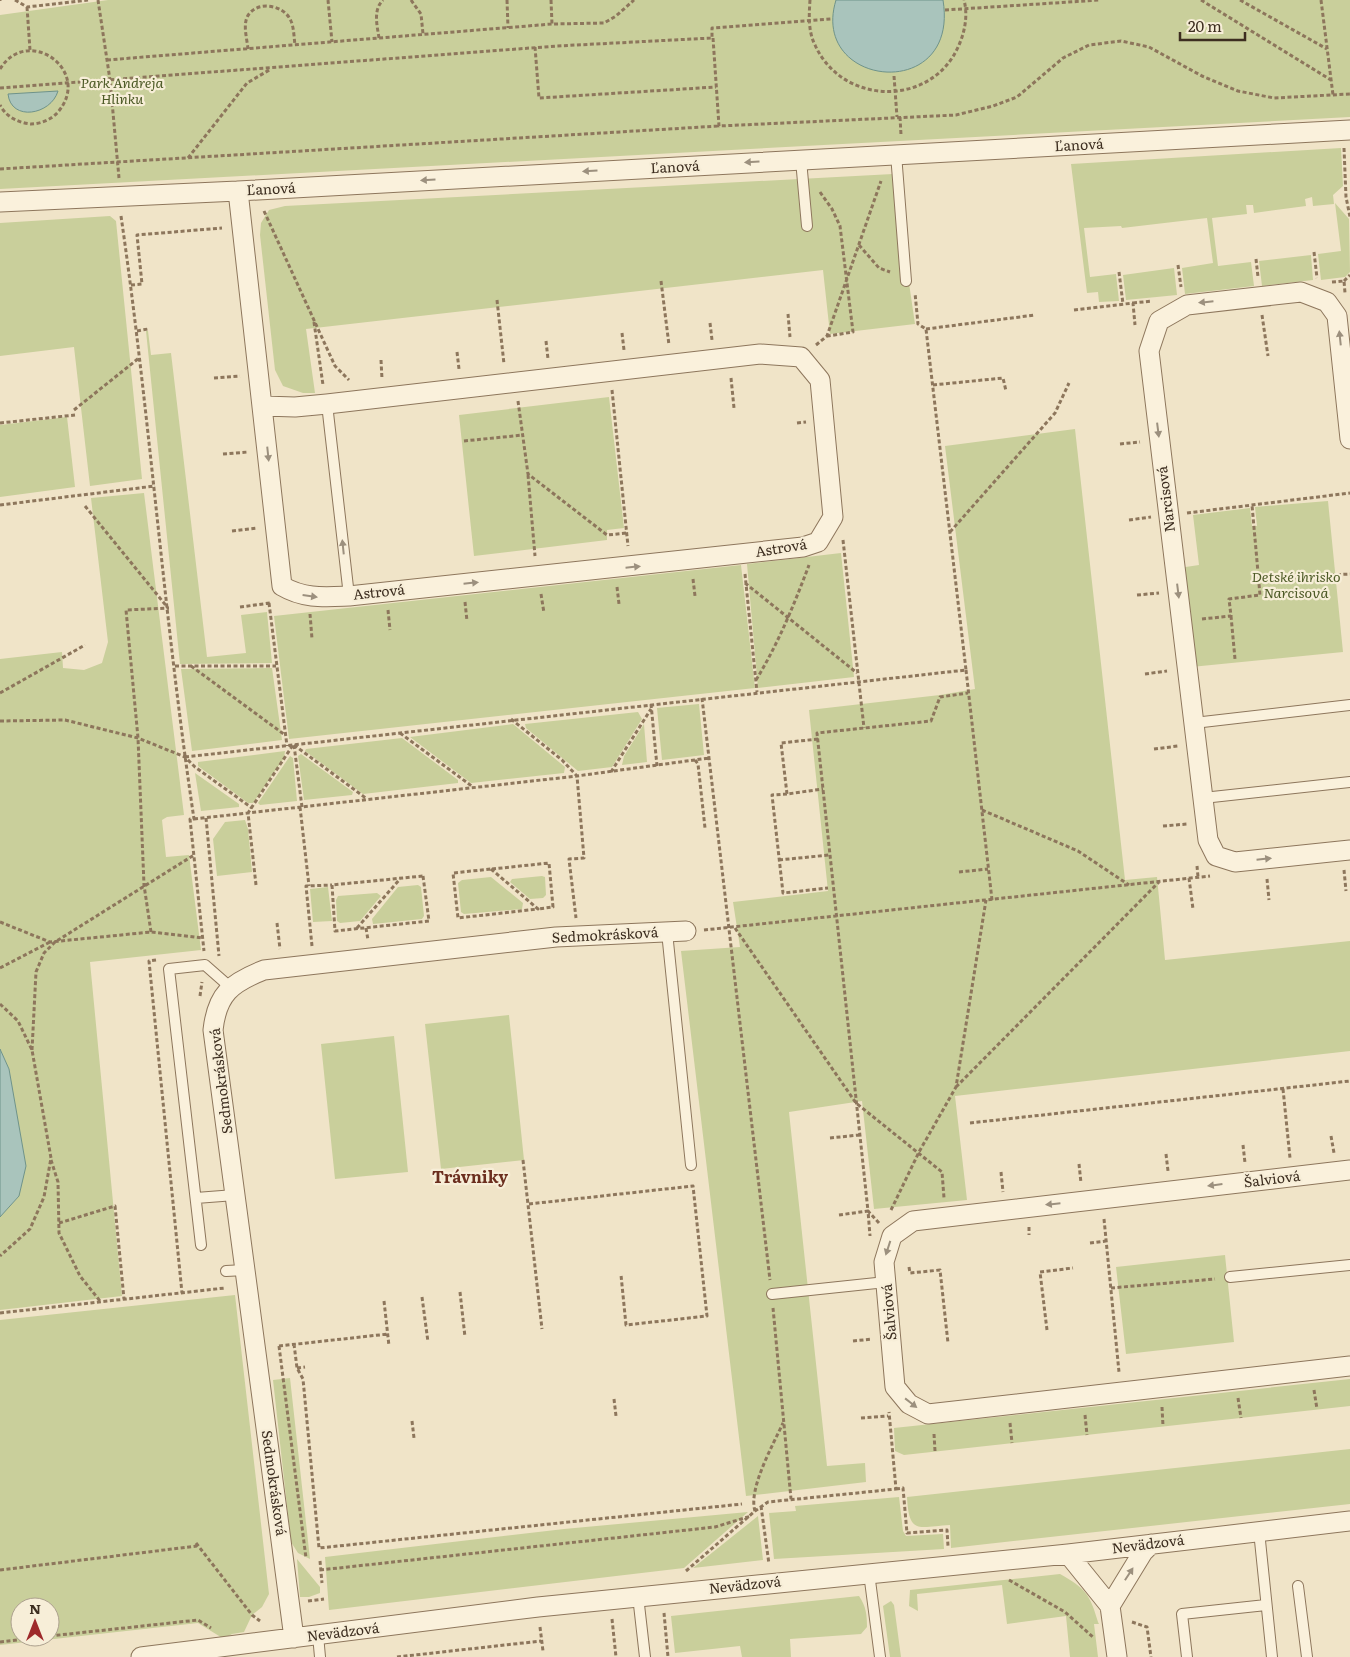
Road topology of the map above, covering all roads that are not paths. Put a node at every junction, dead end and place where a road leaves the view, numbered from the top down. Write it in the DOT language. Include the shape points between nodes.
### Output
graph roads {
  1 [pos="1347,137"];
  2 [pos="896,154"];
  3 [pos="801,160"];
  4 [pos="238,191"];
  5 [pos="0,202"];
  6 [pos="807,226"];
  7 [pos="906,281"];
  8 [pos="325,395"];
  9 [pos="263,406"];
  10 [pos="1350,439"];
  11 [pos="348,596"];
  12 [pos="1350,705"];
  13 [pos="1194,723"];
  14 [pos="1350,782"];
  15 [pos="1203,798"];
  16 [pos="1346,856"];
  17 [pos="686,931"];
  18 [pos="667,932"];
  19 [pos="230,987"];
  20 [pos="691,1165"];
  21 [pos="1350,1170"];
  22 [pos="235,1195"];
  23 [pos="196,1198"];
  24 [pos="202,1245"];
  25 [pos="1350,1265"];
  26 [pos="226,1271"];
  27 [pos="1230,1277"];
  28 [pos="246,1278"];
  29 [pos="886,1282"];
  30 [pos="772,1294"];
  31 [pos="1350,1366"];
  32 [pos="1350,1521"];
  33 [pos="1259,1531"];
  34 [pos="1151,1544"];
  35 [pos="1068,1554"];
  36 [pos="868,1573"];
  37 [pos="1298,1586"];
  38 [pos="638,1596"];
  39 [pos="1266,1605"];
  40 [pos="1110,1606"];
  41 [pos="318,1635"];
  42 [pos="294,1638"];
  43 [pos="239,1651"];
  44 [pos="142,1657"];
  45 [pos="320,1657"];
  46 [pos="645,1657"];
  47 [pos="880,1657"];
  48 [pos="1117,1657"];
  49 [pos="1187,1657"];
  50 [pos="1272,1657"];
  51 [pos="1307,1657"];
  1 -- 2 [label="street, Ľanová"];
  2 -- 3 [label="street, Ľanová"];
  2 -- 7 [label="lane"];
  3 -- 4 [label="street, Ľanová, one-way"];
  3 -- 6 [label="lane"];
  4 -- 5 [label="street, Ľanová"];
  4 -- 9 [label="street, Astrová"];
  8 -- 9 [label="street, Astrová" via="294,407"];
  11 -- 8 [label="lane, one-way"];
  11 -- 8 [label="street, Astrová, one-way" via="539,584 630,567 803,547 818,542 833,517 820,380 801,357 760,354 516,382"];
  9 -- 11 [label="street, Astrová, one-way" via="282,586 294,594 312,598"];
  10 -- 13 [label="street, Narcisová, one-way" via="1337,316 1326,302 1301,292 1187,304 1159,321 1149,351"];
  12 -- 13 [label="lane"];
  13 -- 15 [label="street, Narcisová"];
  14 -- 15 [label="lane"];
  15 -- 16 [label="street, Narcisová, one-way" via="1208,840 1216,856 1235,862"];
  17 -- 18 [label="street, Sedmokrásková"];
  18 -- 19 [label="street, Sedmokrásková" via="578,936 264,970"];
  18 -- 20 [label="lane"];
  19 -- 22 [label="street, Sedmokrásková" via="216,1010 213,1030"];
  19 -- 23 [label="lane" via="205,965 169,969"];
  21 -- 29 [label="street, Šalviová, one-way" via="913,1221 892,1236 884,1262"];
  22 -- 23 [label="lane"];
  22 -- 28 [label="street, Sedmokrásková"];
  23 -- 24 [label="lane"];
  25 -- 27 [label="lane"];
  26 -- 28 [label="lane"];
  28 -- 42 [label="street, Sedmokrásková"];
  29 -- 30 [label="lane"];
  29 -- 31 [label="street, Šalviová, one-way" via="896,1387 908,1404 928,1414"];
  32 -- 33 [label="street, Nevädzová"];
  33 -- 34 [label="street, Nevädzová"];
  33 -- 39 [label="lane"];
  34 -- 35 [label="street, Nevädzová"];
  40 -- 34 [label="street, one-way" via="1138,1559"];
  35 -- 36 [label="street, Nevädzová"];
  35 -- 40 [label="street"];
  36 -- 38 [label="street, Nevädzová"];
  36 -- 47 [label="lane"];
  37 -- 51 [label="lane"];
  38 -- 41 [label="street, Nevädzová"];
  38 -- 46 [label="lane"];
  39 -- 49 [label="lane" via="1182,1614"];
  39 -- 50 [label="lane"];
  40 -- 48 [label="street"];
  41 -- 42 [label="street, Nevädzová"];
  41 -- 45 [label="lane"];
  42 -- 43 [label="street, Nevädzová"];
  43 -- 44 [label="street, Nevädzová"];
}
